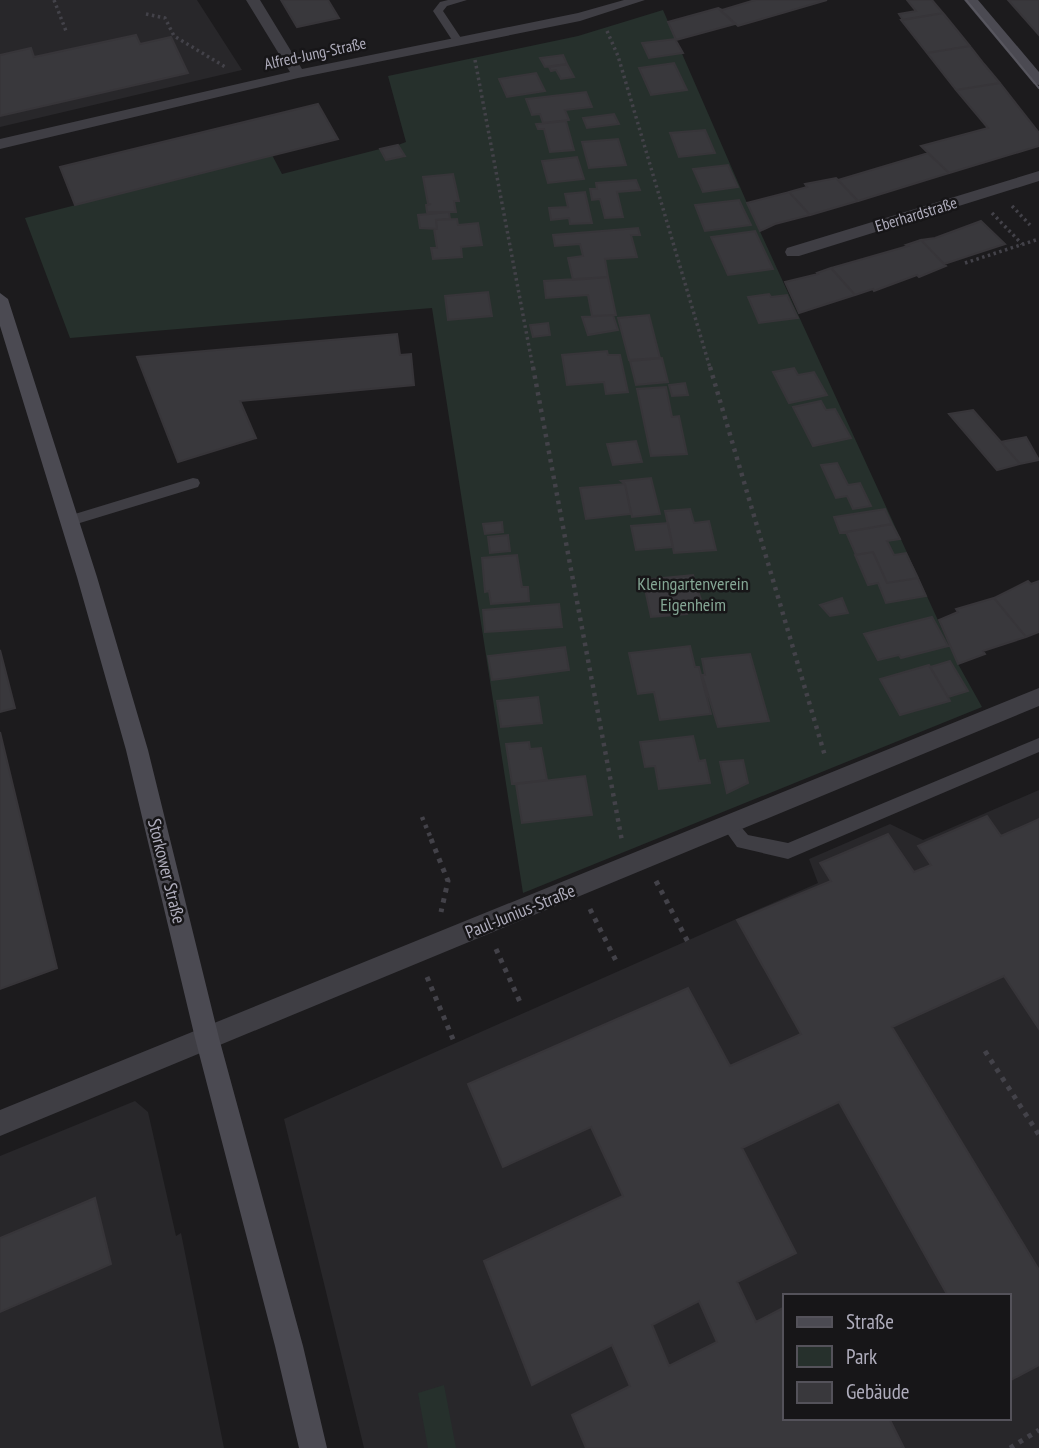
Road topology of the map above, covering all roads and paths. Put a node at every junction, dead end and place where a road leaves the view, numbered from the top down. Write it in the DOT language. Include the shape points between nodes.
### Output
graph roads {
  1 [pos="54,0"];
  2 [pos="253,0"];
  3 [pos="462,0"];
  4 [pos="638,0"];
  5 [pos="971,0"];
  6 [pos="146,14"];
  7 [pos="66,31"];
  8 [pos="607,31"];
  9 [pos="458,41"];
  10 [pos="477,65"];
  11 [pos="236,74"];
  12 [pos="298,74"];
  13 [pos="1039,81"];
  14 [pos="0,144"];
  15 [pos="1039,176"];
  16 [pos="1011,206"];
  17 [pos="991,212"];
  18 [pos="1030,225"];
  19 [pos="1039,239"];
  20 [pos="1023,245"];
  21 [pos="793,253"];
  22 [pos="965,263"];
  23 [pos="0,299"];
  24 [pos="193,483"];
  25 [pos="70,521"];
  26 [pos="1039,697"];
  27 [pos="1039,745"];
  28 [pos="829,763"];
  29 [pos="422,817"];
  30 [pos="730,826"];
  31 [pos="624,845"];
  32 [pos="645,859"];
  33 [pos="579,887"];
  34 [pos="440,916"];
  35 [pos="486,925"];
  36 [pos="688,942"];
  37 [pos="416,953"];
  38 [pos="617,961"];
  39 [pos="520,1002"];
  40 [pos="207,1038"];
  41 [pos="455,1044"];
  42 [pos="985,1051"];
  43 [pos="0,1123"];
  44 [pos="1039,1135"];
  45 [pos="1039,1430"];
  46 [pos="313,1448"];
  47 [pos="1010,1448"];
  1 -- 7 [label="path"];
  2 -- 12 [label="street"];
  3 -- 9 [label="lane" via="444,4 438,11"];
  4 -- 9 [label="street, Alfred-Jung-Straße" via="580,17"];
  5 -- 13 [label="main road"];
  6 -- 11 [label="path" via="165,18 174,36"];
  8 -- 28 [label="path"];
  9 -- 12 [label="street, Alfred-Jung-Straße"];
  10 -- 31 [label="path"];
  12 -- 14 [label="street, Alfred-Jung-Straße"];
  15 -- 21 [label="street, Eberhardstraße"];
  16 -- 18 [label="path"];
  17 -- 20 [label="path"];
  19 -- 20 [label="path"];
  20 -- 22 [label="path"];
  23 -- 25 [label="main road, Storkower Straße"];
  24 -- 25 [label="lane"];
  25 -- 40 [label="main road, Storkower Straße" via="137,750"];
  26 -- 30 [label="street, Paul-Junius-Straße"];
  27 -- 30 [label="lane" via="788,851 743,842"];
  29 -- 34 [label="path" via="448,881"];
  30 -- 32 [label="street, Paul-Junius-Straße"];
  32 -- 33 [label="street, Paul-Junius-Straße"];
  32 -- 36 [label="path"];
  33 -- 35 [label="street, Paul-Junius-Straße"];
  33 -- 38 [label="path"];
  35 -- 37 [label="street, Paul-Junius-Straße"];
  35 -- 39 [label="path"];
  37 -- 40 [label="street, Paul-Junius-Straße"];
  37 -- 41 [label="path"];
  40 -- 43 [label="street, Paul-Junius-Straße"];
  40 -- 46 [label="main road, Storkower Straße"];
  42 -- 44 [label="path"];
  45 -- 47 [label="path"];
}
